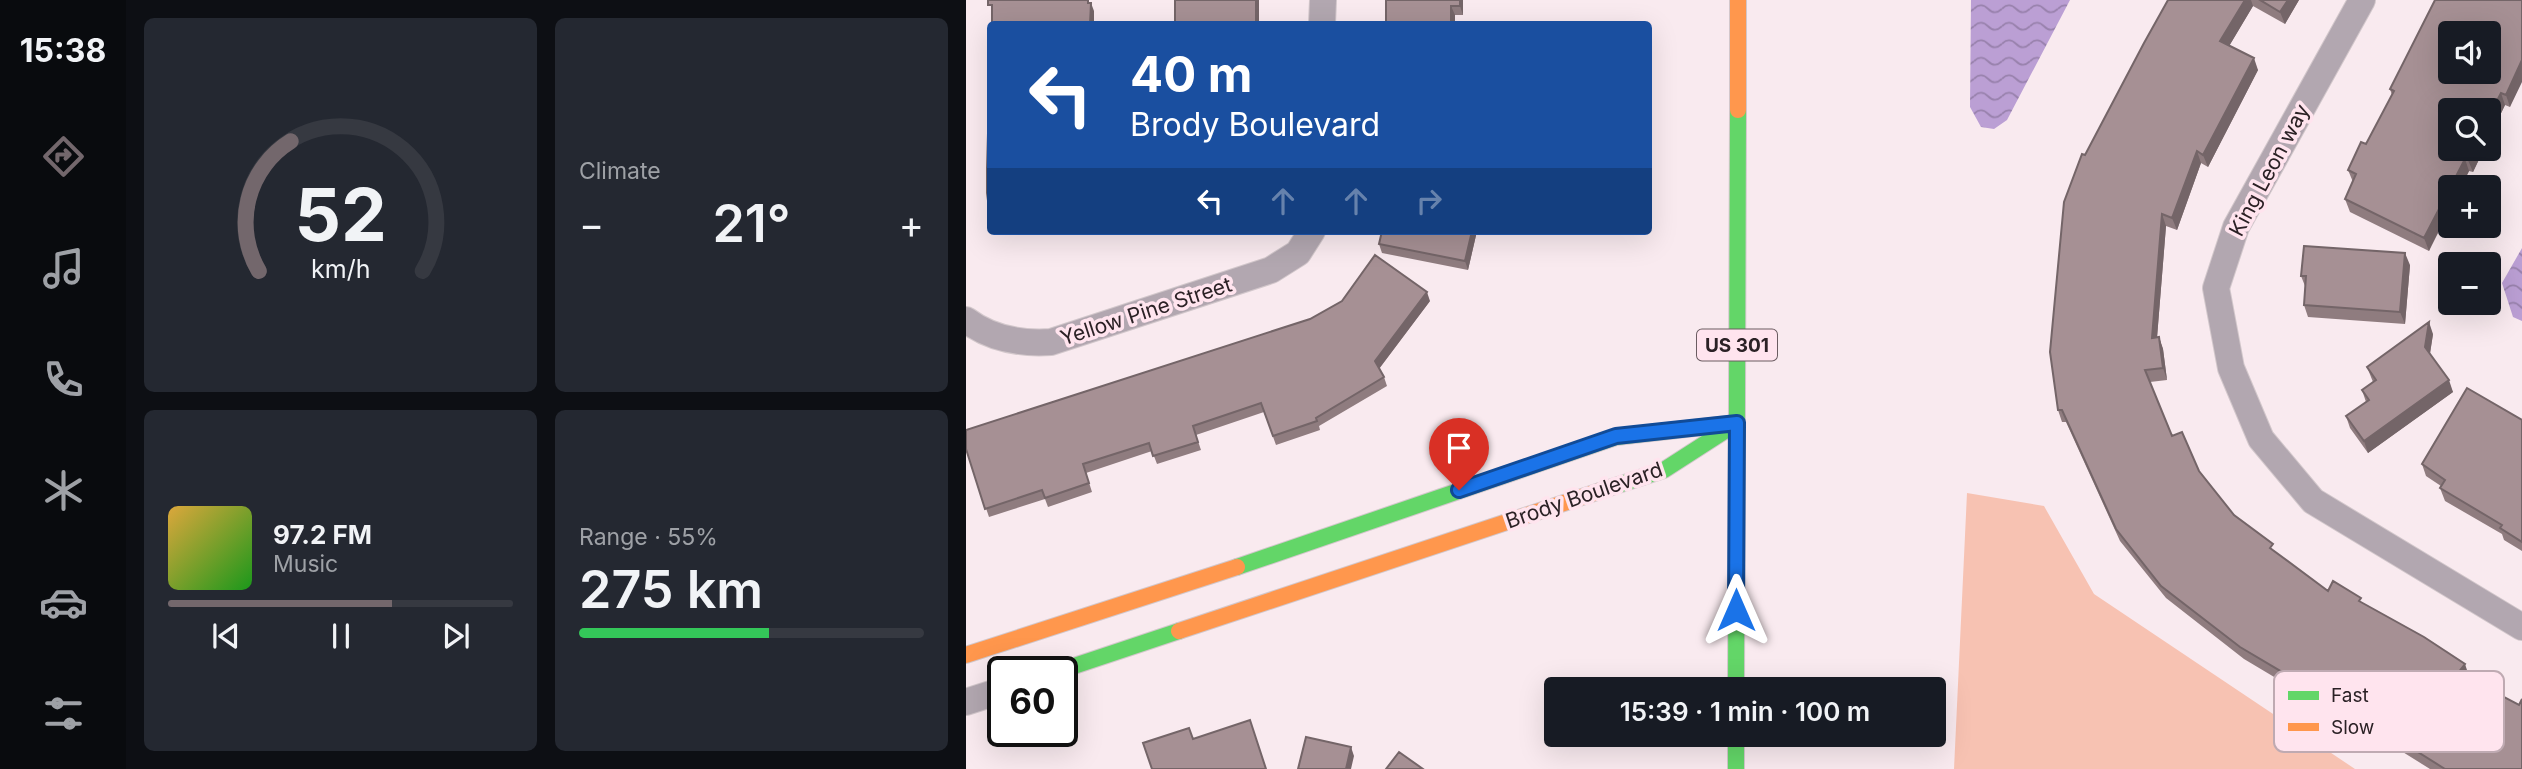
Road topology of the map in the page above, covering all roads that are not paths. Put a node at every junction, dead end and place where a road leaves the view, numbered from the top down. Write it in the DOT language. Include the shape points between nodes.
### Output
graph roads {
  1 [pos="1323,0"];
  2 [pos="1738,0"];
  3 [pos="2361,0"];
  4 [pos="1322,21"];
  5 [pos="1309,235"];
  6 [pos="968,327"];
  7 [pos="1737,423"];
  8 [pos="2522,627"];
  9 [pos="966,655"];
  10 [pos="1078,665"];
  11 [pos="1736,677"];
  12 [pos="987,695"];
  13 [pos="966,702"];
  14 [pos="1736,747"];
  15 [pos="1736,769"];
  1 -- 4 [label="street"];
  2 -- 7 [label="street, US 301"];
  3 -- 8 [label="street, King Leon way" via="2236,227 2216,288 2231,368 2261,439 2313,501"];
  5 -- 6 [label="street, Yellow Pine Street" via="1298,253 1271,270 1051,342 1007,340"];
  7 -- 9 [label="street, Brody Boulevard" via="1616,436"];
  7 -- 10 [label="street, Brody Boulevard" via="1664,470"];
  7 -- 11 [label="street, US 301"];
  12 -- 13 [label="street"];
  14 -- 15 [label="street"];
}
